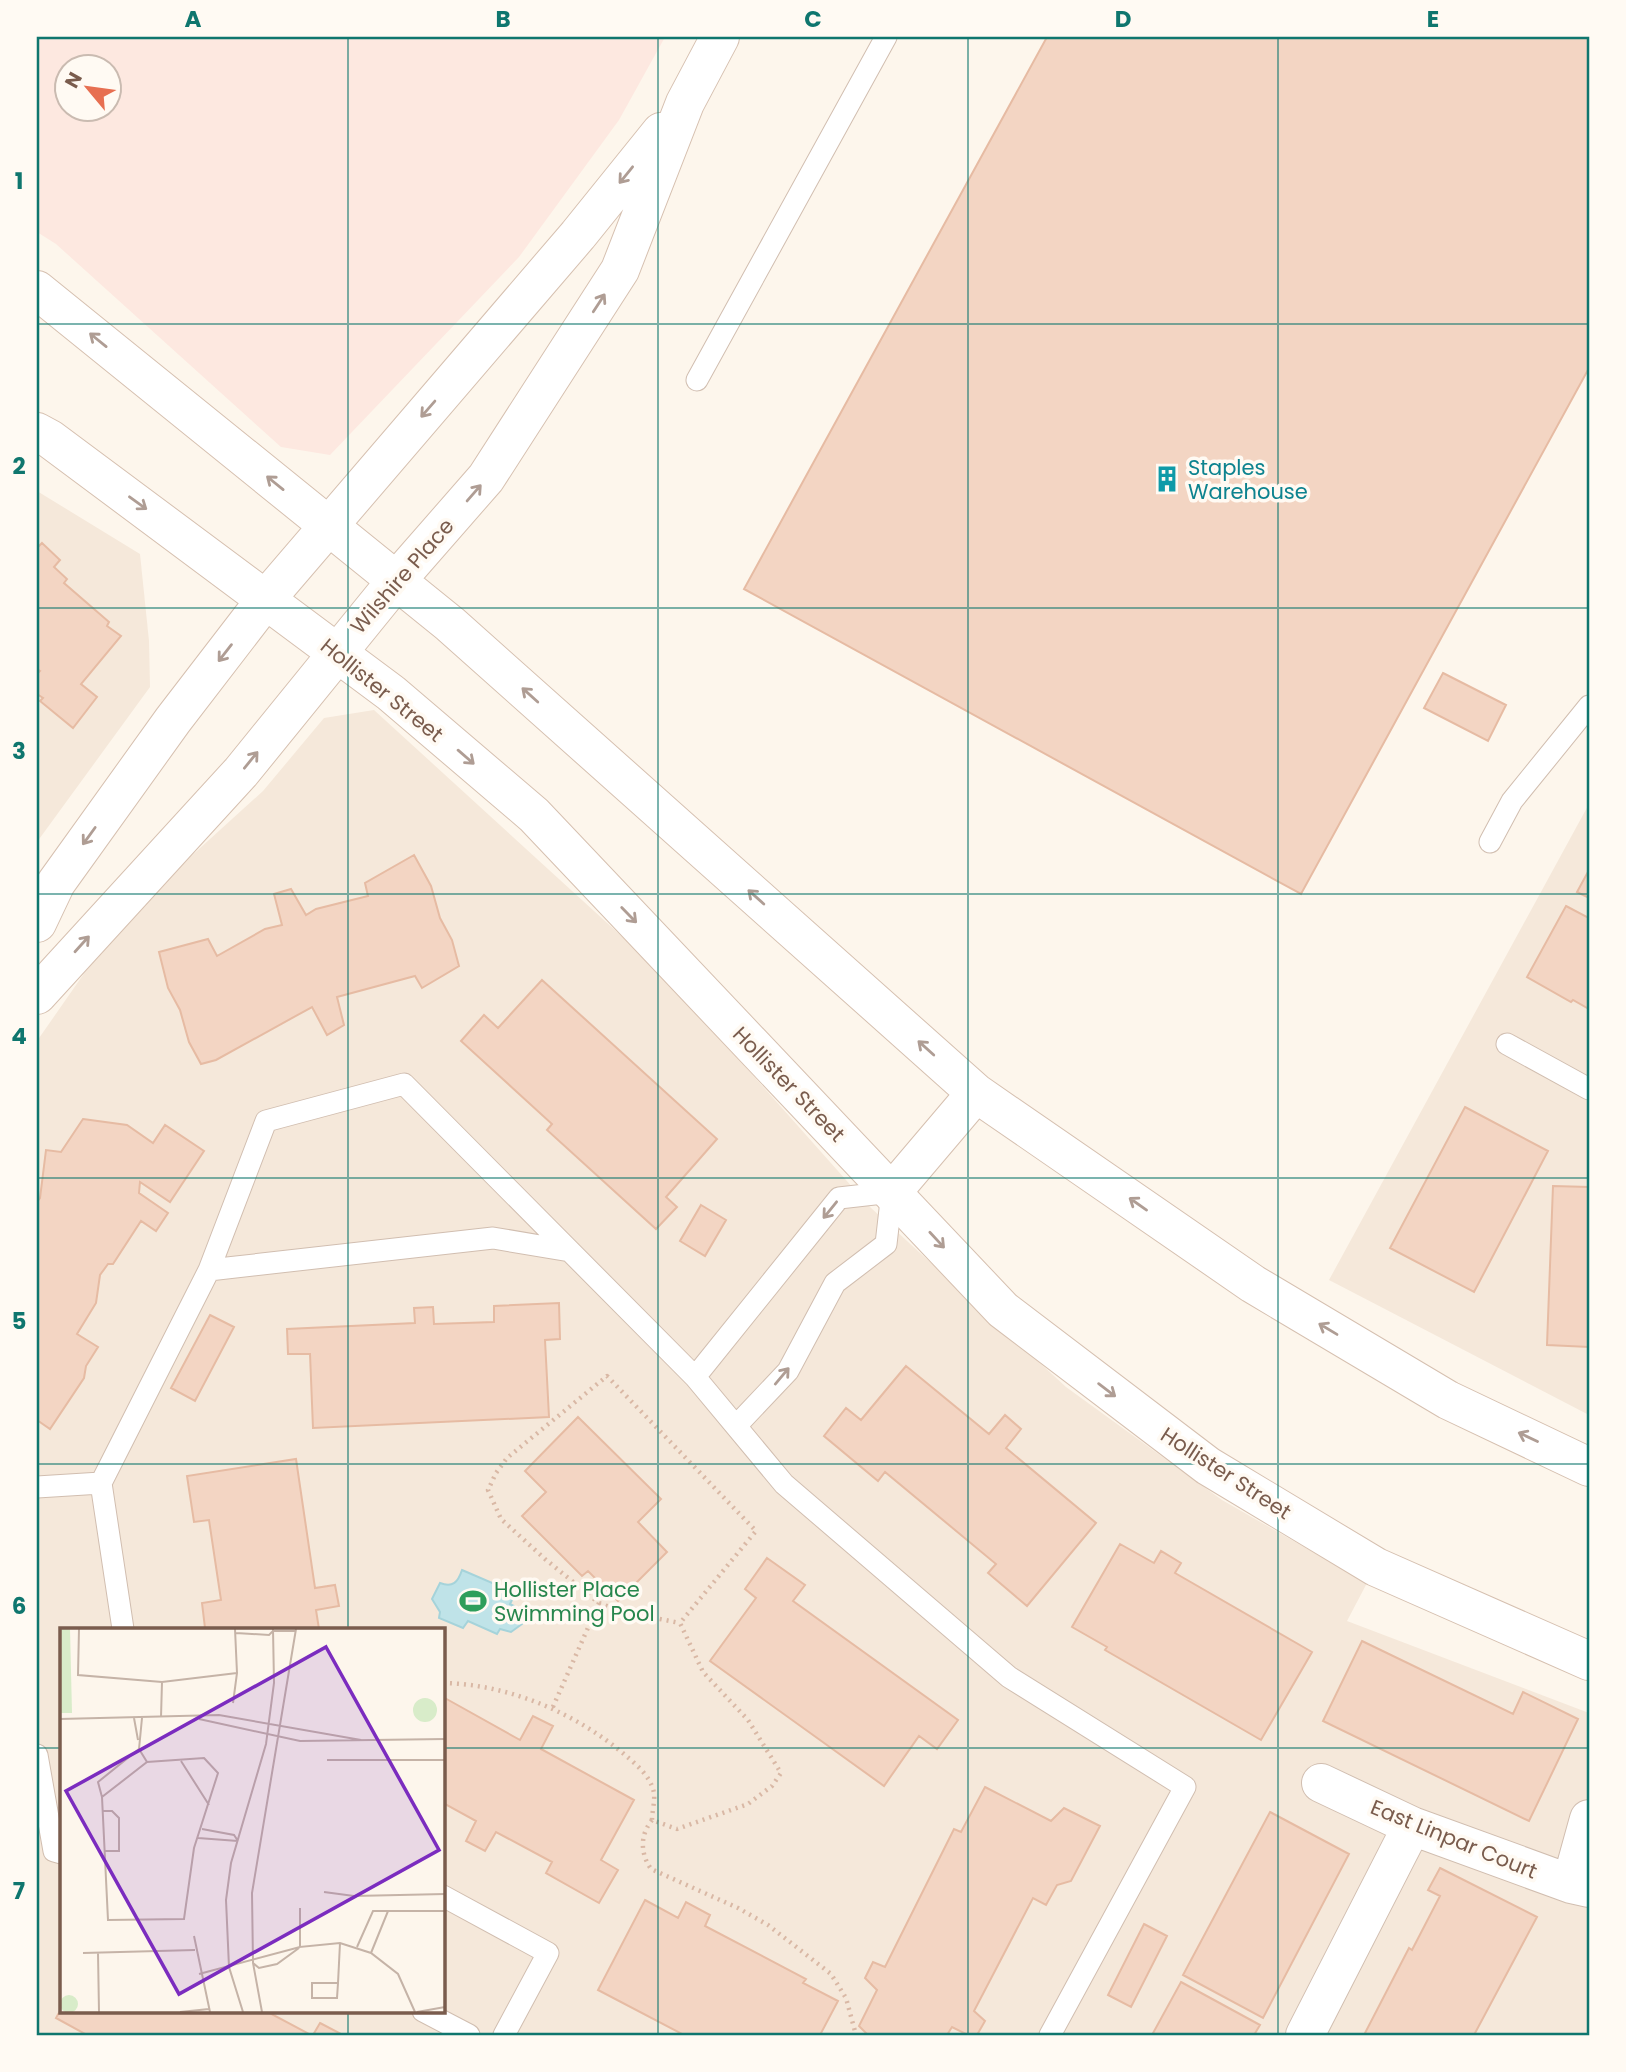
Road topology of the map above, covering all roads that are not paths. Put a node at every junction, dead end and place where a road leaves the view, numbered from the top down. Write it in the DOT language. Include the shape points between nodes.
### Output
graph roads {
  1 [pos="720,37"];
  2 [pos="886,37"];
  3 [pos="685,103"];
  4 [pos="37,290"];
  5 [pos="698,380"];
  6 [pos="37,432"];
  7 [pos="328,526"];
  8 [pos="396,581"];
  9 [pos="266,599"];
  10 [pos="337,652"];
  11 [pos="1589,706"];
  12 [pos="1490,842"];
  13 [pos="37,923"];
  14 [pos="37,995"];
  15 [pos="1507,1044"];
  16 [pos="1589,1089"];
  17 [pos="976,1093"];
  18 [pos="892,1192"];
  19 [pos="570,1251"];
  20 [pos="209,1270"];
  21 [pos="695,1377"];
  22 [pos="736,1426"];
  23 [pos="1589,1466"];
  24 [pos="101,1483"];
  25 [pos="37,1487"];
  26 [pos="123,1628"];
  27 [pos="1589,1661"];
  28 [pos="37,1755"];
  29 [pos="1321,1783"];
  30 [pos="1589,1819"];
  31 [pos="1412,1826"];
  32 [pos="60,1853"];
  33 [pos="1580,1886"];
  34 [pos="444,1897"];
  35 [pos="425,2012"];
  36 [pos="469,2035"];
  37 [pos="504,2035"];
  38 [pos="1050,2035"];
  39 [pos="1304,2035"];
  1 -- 3 [label="main road, Wilshire Place"];
  2 -- 5 [label="lane"];
  3 -- 7 [label="main road, Wilshire Place, one-way"];
  8 -- 3 [label="main road, Wilshire Place, one-way" via="486,478 620,270"];
  7 -- 4 [label="main road, one-way"];
  6 -- 9 [label="main road, Hollister Street, one-way"];
  7 -- 8 [label="main road"];
  7 -- 9 [label="main road, Wilshire Place"];
  8 -- 10 [label="main road, Wilshire Place"];
  17 -- 8 [label="main road, one-way"];
  9 -- 10 [label="main road, Hollister Street"];
  9 -- 13 [label="main road, Wilshire Place, one-way" via="56,883"];
  14 -- 10 [label="main road, Wilshire Place, one-way" via="241,772"];
  10 -- 18 [label="main road, Hollister Street, one-way" via="534,816"];
  11 -- 12 [label="lane" via="1512,801"];
  15 -- 16 [label="lane"];
  17 -- 18 [label="main road"];
  23 -- 17 [label="main road, one-way" via="1448,1400 1254,1284"];
  18 -- 21 [label="lane, one-way" via="839,1198"];
  22 -- 18 [label="lane, one-way" via="788,1371 835,1283 886,1244"];
  18 -- 27 [label="main road, Hollister Street, one-way" via="1003,1310 1208,1466 1376,1567"];
  19 -- 20 [label="lane" via="494,1238"];
  19 -- 20 [label="lane" via="404,1083 266,1121"];
  19 -- 21 [label="lane"];
  20 -- 24 [label="lane"];
  21 -- 22 [label="lane"];
  22 -- 38 [label="lane" via="784,1484 1009,1677 1185,1787"];
  24 -- 25 [label="lane"];
  24 -- 26 [label="lane"];
  28 -- 32 [label="lane" via="54,1852"];
  29 -- 31 [label="main road, East Linpar Court"];
  30 -- 33 [label="main road"];
  31 -- 33 [label="main road, East Linpar Court"];
  31 -- 39 [label="main road"];
  34 -- 37 [label="lane" via="548,1953"];
  35 -- 36 [label="lane"];
}
